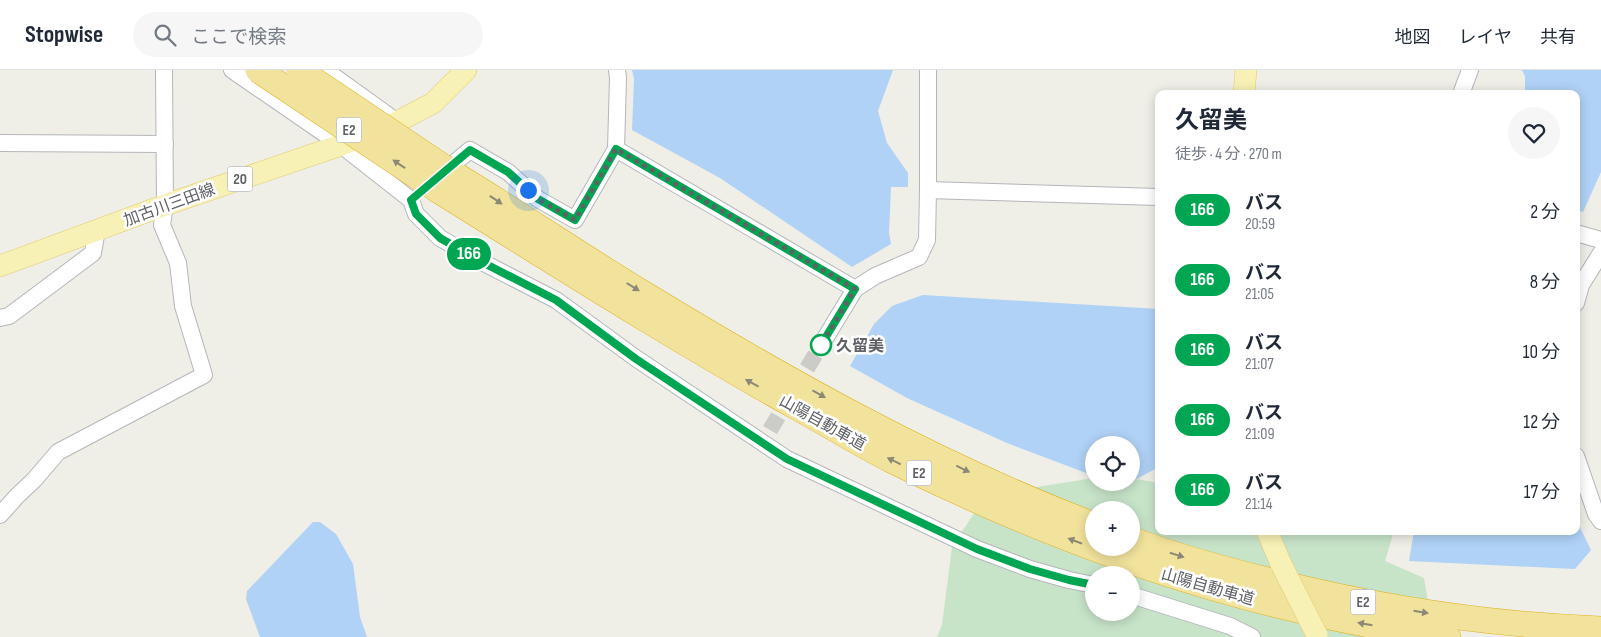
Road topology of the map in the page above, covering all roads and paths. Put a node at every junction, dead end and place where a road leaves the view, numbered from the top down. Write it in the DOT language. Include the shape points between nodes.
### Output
graph roads {
  1 [pos="164,70"];
  2 [pos="232,70"];
  3 [pos="274,70"];
  4 [pos="299,70"];
  5 [pos="325,70"];
  6 [pos="466,70"];
  7 [pos="617,70"];
  8 [pos="928,70"];
  9 [pos="1246,70"];
  10 [pos="1470,70"];
  11 [pos="260,80"];
  12 [pos="1244,90"];
  13 [pos="1462,90"];
  14 [pos="397,122"];
  15 [pos="0,142"];
  16 [pos="164,144"];
  17 [pos="341,145"];
  18 [pos="616,149"];
  19 [pos="447,182"];
  20 [pos="928,190"];
  21 [pos="1155,197"];
  22 [pos="411,200"];
  23 [pos="165,205"];
  24 [pos="97,230"];
  25 [pos="1580,234"];
  26 [pos="1601,240"];
  27 [pos="1601,253"];
  28 [pos="0,266"];
  29 [pos="855,289"];
  30 [pos="1580,289"];
  31 [pos="0,318"];
  32 [pos="821,345"];
  33 [pos="1580,468"];
  34 [pos="0,515"];
  35 [pos="1085,522"];
  36 [pos="1601,522"];
  37 [pos="1269,535"];
  38 [pos="1140,542"];
  39 [pos="1085,583"];
  40 [pos="1140,598"];
  41 [pos="1601,629"];
  42 [pos="1318,636"];
  43 [pos="1252,637"];
  44 [pos="1448,637"];
  1 -- 16 [label="street"];
  2 -- 11 [label="street"];
  3 -- 11 [label="street"];
  4 -- 19 [label="highway, 山陽自動車道 / E2, bridge"];
  5 -- 14 [label="street"];
  6 -- 14 [label="main road, 加古川三田線 / 20" via="434,103"];
  7 -- 18 [label="street"];
  8 -- 20 [label="street"];
  9 -- 12 [label="main road"];
  10 -- 13 [label="street"];
  11 -- 17 [label="street"];
  19 -- 11 [label="highway, 山陽自動車道 / E2, one-way, bridge"];
  14 -- 17 [label="main road, 加古川三田線 / 20"];
  15 -- 16 [label="street"];
  16 -- 23 [label="street"];
  17 -- 22 [label="street"];
  17 -- 23 [label="main road, 加古川三田線 / 20"];
  18 -- 22 [label="street" via="575,220 538,199 508,172 470,150"];
  18 -- 29 [label="street"];
  19 -- 35 [label="highway, 山陽自動車道 / E2, one-way" via="894,436"];
  44 -- 19 [label="highway, 山陽自動車道 / E2, one-way" via="1329,618 1213,589 1128,562 1041,529 889,459 746,380 637,315"];
  20 -- 21 [label="street"];
  20 -- 29 [label="street" via="926,240 919,256"];
  22 -- 39 [label="street" via="416,214 440,238 556,300 636,359 766,437 787,459 977,549 1030,569"];
  23 -- 24 [label="main road, 加古川三田線 / 20"];
  23 -- 34 [label="street" via="162,224 178,263 184,306 204,375 58,452"];
  24 -- 28 [label="main road, 加古川三田線 / 20"];
  24 -- 31 [label="street" via="93,253 9,316"];
  25 -- 26 [label="street"];
  27 -- 30 [label="street"];
  29 -- 32 [label="street"];
  33 -- 36 [label="street"];
  37 -- 42 [label="main road, bridge"];
  38 -- 41 [label="highway, 山陽自動車道 / E2, one-way" via="1218,568 1328,595 1430,614"];
  40 -- 43 [label="street" via="1230,626"];
}
